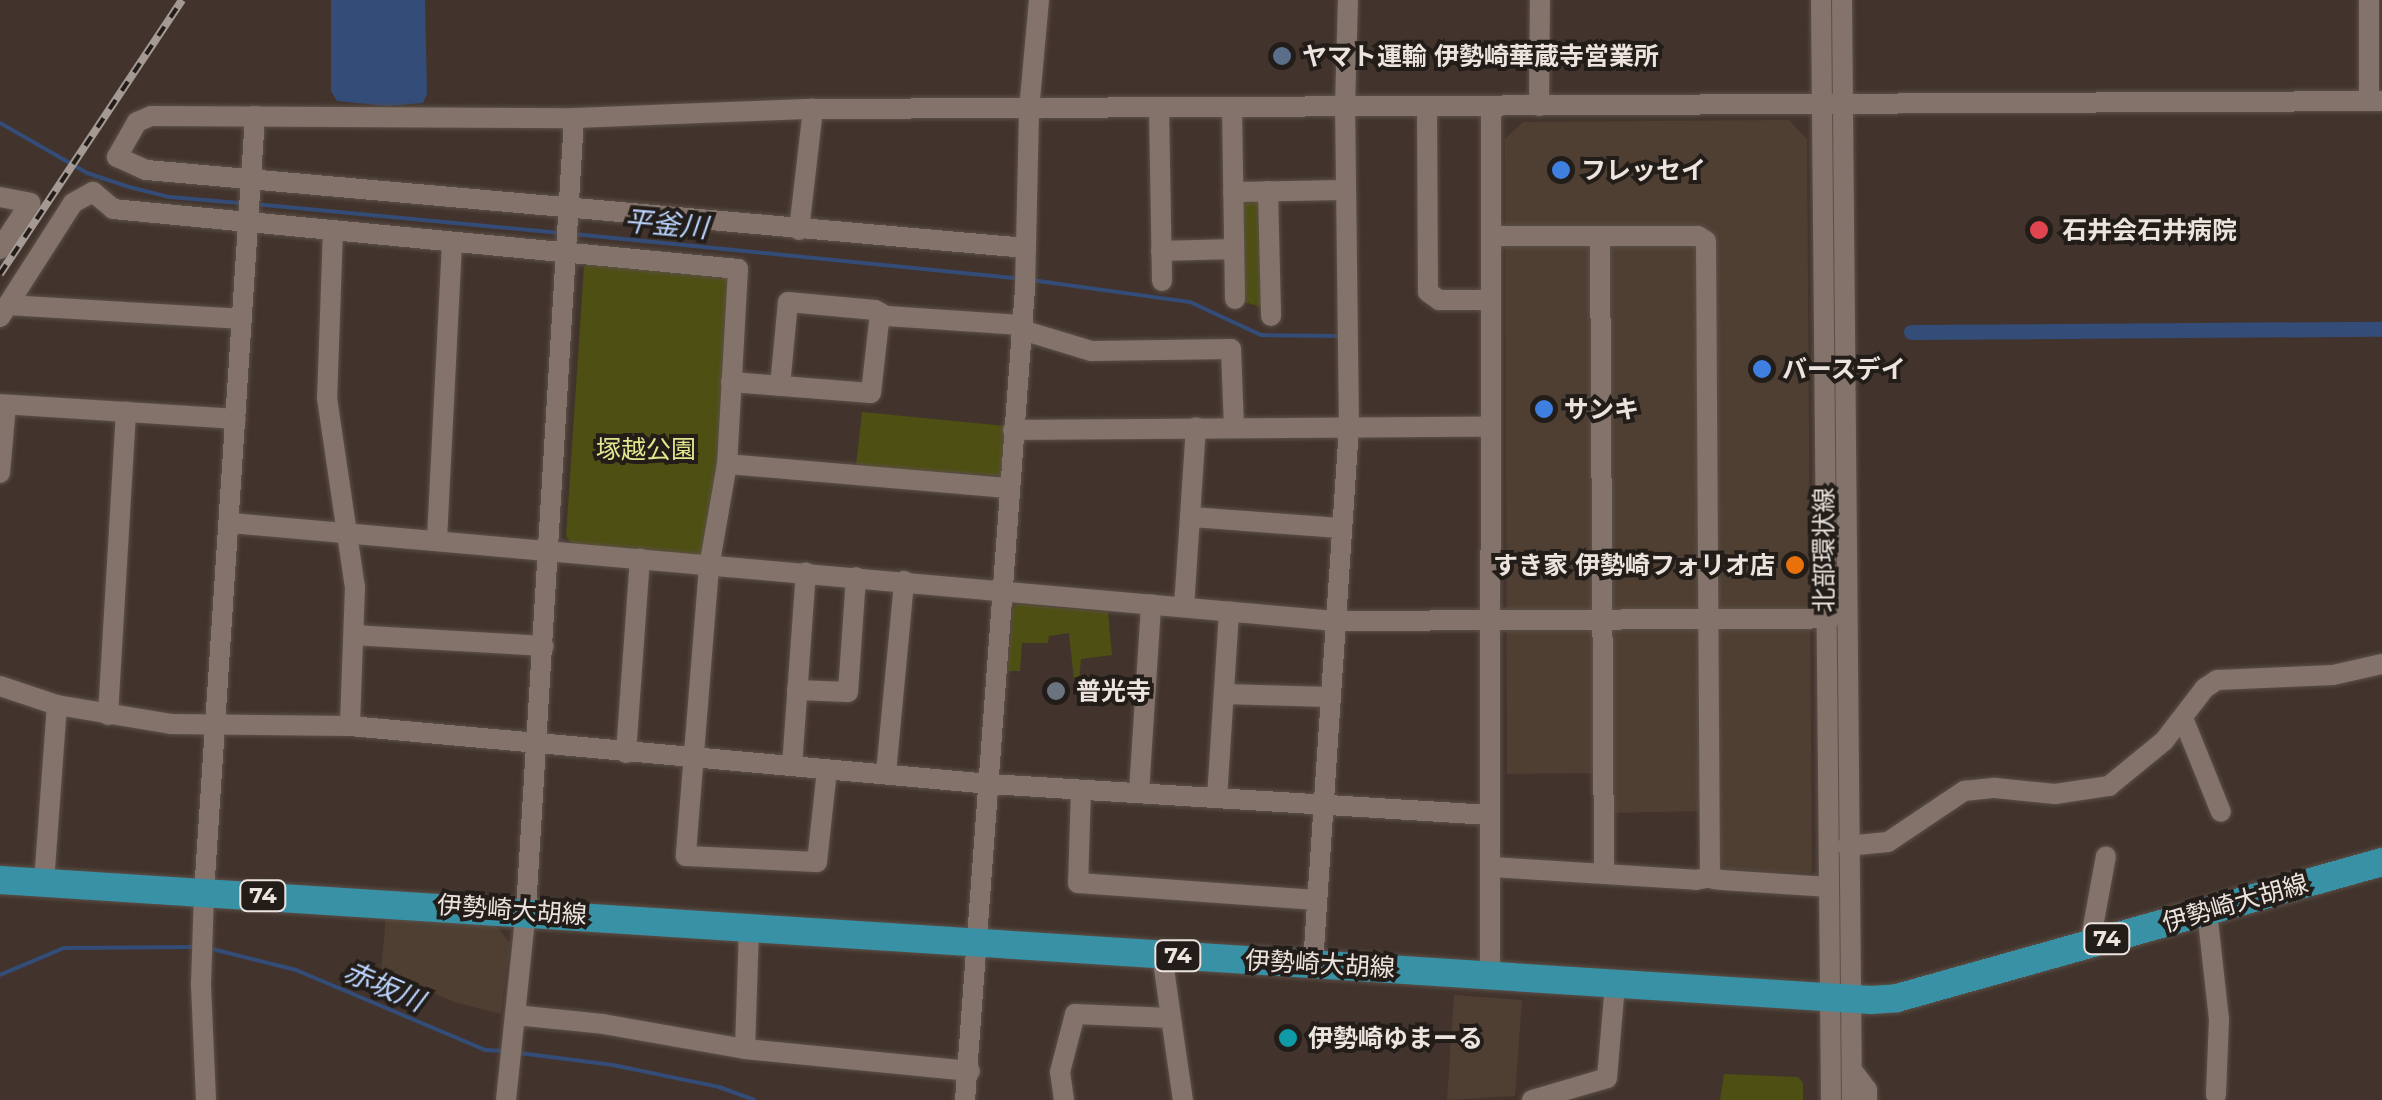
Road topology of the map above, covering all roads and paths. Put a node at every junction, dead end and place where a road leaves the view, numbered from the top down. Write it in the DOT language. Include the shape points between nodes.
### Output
graph roads {
  1 [pos="1039,0"];
  2 [pos="1348,0"];
  3 [pos="1540,0"];
  4 [pos="1821,0"];
  5 [pos="1842,0"];
  6 [pos="2369,0"];
  7 [pos="2376,101"];
  8 [pos="1822,105"];
  9 [pos="1844,105"];
  10 [pos="1344,106"];
  11 [pos="1426,106"];
  12 [pos="1490,106"];
  13 [pos="1538,106"];
  14 [pos="1160,108"];
  15 [pos="1232,108"];
  16 [pos="813,109"];
  17 [pos="1030,110"];
  18 [pos="256,116"];
  19 [pos="574,118"];
  20 [pos="250,181"];
  21 [pos="1345,190"];
  22 [pos="1268,191"];
  23 [pos="1233,192"];
  24 [pos="0,196"];
  25 [pos="567,213"];
  26 [pos="247,220"];
  27 [pos="333,230"];
  28 [pos="798,230"];
  29 [pos="1493,236"];
  30 [pos="1600,236"];
  31 [pos="452,242"];
  32 [pos="0,249"];
  33 [pos="1234,249"];
  34 [pos="564,250"];
  35 [pos="1162,252"];
  36 [pos="1026,256"];
  37 [pos="1162,281"];
  38 [pos="1235,300"];
  39 [pos="1490,300"];
  40 [pos="4,311"];
  41 [pos="880,313"];
  42 [pos="1271,316"];
  43 [pos="242,320"];
  44 [pos="1022,328"];
  45 [pos="731,382"];
  46 [pos="780,386"];
  47 [pos="3,405"];
  48 [pos="126,412"];
  49 [pos="236,419"];
  50 [pos="1234,427"];
  51 [pos="1491,427"];
  52 [pos="1196,428"];
  53 [pos="1349,428"];
  54 [pos="1013,430"];
  55 [pos="727,464"];
  56 [pos="0,472"];
  57 [pos="1009,488"];
  58 [pos="1192,517"];
  59 [pos="230,523"];
  60 [pos="1340,528"];
  61 [pos="345,531"];
  62 [pos="437,539"];
  63 [pos="551,550"];
  64 [pos="640,559"];
  65 [pos="708,566"];
  66 [pos="806,573"];
  67 [pos="856,577"];
  68 [pos="904,581"];
  69 [pos="1004,590"];
  70 [pos="1151,604"];
  71 [pos="1184,606"];
  72 [pos="1228,611"];
  73 [pos="1709,618"];
  74 [pos="1830,618"];
  75 [pos="1492,620"];
  76 [pos="1602,620"];
  77 [pos="1335,621"];
  78 [pos="354,635"];
  79 [pos="544,646"];
  80 [pos="2382,664"];
  81 [pos="0,686"];
  82 [pos="798,690"];
  83 [pos="1224,694"];
  84 [pos="1329,697"];
  85 [pos="57,706"];
  86 [pos="108,715"];
  87 [pos="2184,718"];
  88 [pos="218,725"];
  89 [pos="350,726"];
  90 [pos="537,744"];
  91 [pos="626,752"];
  92 [pos="694,759"];
  93 [pos="792,766"];
  94 [pos="827,770"];
  95 [pos="886,773"];
  96 [pos="990,784"];
  97 [pos="1081,790"];
  98 [pos="1138,792"];
  99 [pos="1217,798"];
  100 [pos="1322,806"];
  101 [pos="2221,812"];
  102 [pos="1490,815"];
  103 [pos="1847,846"];
  104 [pos="2106,856"];
  105 [pos="2382,862"];
  106 [pos="1492,867"];
  107 [pos="1604,874"];
  108 [pos="1712,876"];
  109 [pos="0,880"];
  110 [pos="44,882"];
  111 [pos="1829,887"];
  112 [pos="1316,900"];
  113 [pos="204,906"];
  114 [pos="526,910"];
  115 [pos="2207,910"];
  116 [pos="749,928"];
  117 [pos="978,942"];
  118 [pos="2090,944"];
  119 [pos="1162,955"];
  120 [pos="1313,964"];
  121 [pos="1490,974"];
  122 [pos="1615,984"];
  123 [pos="1840,998"];
  124 [pos="515,1015"];
  125 [pos="1170,1018"];
  126 [pos="745,1049"];
  127 [pos="1852,1070"];
  128 [pos="970,1071"];
  129 [pos="2216,1094"];
  130 [pos="206,1100"];
  131 [pos="506,1100"];
  132 [pos="965,1100"];
  133 [pos="1064,1100"];
  134 [pos="1182,1100"];
  135 [pos="1532,1100"];
  136 [pos="1831,1100"];
  137 [pos="1852,1100"];
  138 [pos="1868,1100"];
  1 -- 17 [label="street"];
  2 -- 10 [label="street"];
  3 -- 13 [label="street"];
  4 -- 8 [label="street, 北部環状線"];
  5 -- 9 [label="street, 北部環状線"];
  6 -- 7 [label="street"];
  7 -- 9 [label="street"];
  8 -- 9 [label="street"];
  8 -- 13 [label="street"];
  8 -- 74 [label="street, 北部環状線"];
  9 -- 103 [label="street, 北部環状線"];
  10 -- 11 [label="street"];
  10 -- 15 [label="street"];
  10 -- 21 [label="street"];
  11 -- 12 [label="street"];
  11 -- 39 [label="street" via="1428,292 1440,300"];
  12 -- 13 [label="street"];
  12 -- 29 [label="street"];
  14 -- 15 [label="street"];
  14 -- 17 [label="street"];
  14 -- 35 [label="street"];
  15 -- 23 [label="street"];
  16 -- 17 [label="street"];
  16 -- 19 [label="street"];
  16 -- 28 [label="street"];
  17 -- 36 [label="street"];
  18 -- 19 [label="street"];
  18 -- 20 [label="street"];
  18 -- 20 [label="street" via="146,117 118,153 138,168"];
  19 -- 25 [label="street"];
  20 -- 25 [label="street"];
  20 -- 26 [label="street"];
  21 -- 22 [label="street"];
  21 -- 53 [label="street"];
  22 -- 23 [label="street"];
  22 -- 42 [label="street"];
  23 -- 33 [label="street"];
  24 -- 32 [label="street" via="30,203"];
  25 -- 28 [label="street"];
  25 -- 34 [label="street"];
  26 -- 27 [label="street"];
  26 -- 40 [label="street" via="113,209 93,192 73,203"];
  26 -- 43 [label="street"];
  27 -- 31 [label="street"];
  27 -- 61 [label="street" via="326,398"];
  28 -- 36 [label="street"];
  29 -- 30 [label="street"];
  29 -- 39 [label="street"];
  30 -- 73 [label="street" via="1706,241"];
  30 -- 76 [label="street"];
  31 -- 34 [label="street"];
  31 -- 62 [label="street"];
  33 -- 35 [label="street"];
  33 -- 38 [label="street"];
  34 -- 45 [label="street" via="738,269"];
  34 -- 63 [label="street"];
  35 -- 37 [label="street"];
  36 -- 44 [label="street"];
  39 -- 51 [label="street"];
  40 -- 43 [label="street"];
  41 -- 44 [label="street"];
  41 -- 46 [label="street" via="872,393"];
  41 -- 46 [label="street" via="788,302"];
  43 -- 49 [label="street"];
  44 -- 50 [label="street" via="1091,351 1231,349"];
  44 -- 54 [label="street"];
  45 -- 46 [label="street"];
  45 -- 55 [label="street"];
  47 -- 48 [label="street"];
  47 -- 56 [label="street"];
  48 -- 49 [label="street"];
  48 -- 86 [label="street"];
  49 -- 59 [label="street"];
  50 -- 52 [label="street"];
  50 -- 53 [label="street"];
  51 -- 53 [label="street"];
  51 -- 75 [label="street"];
  52 -- 54 [label="street"];
  52 -- 58 [label="street"];
  53 -- 60 [label="street"];
  54 -- 57 [label="street"];
  55 -- 57 [label="street"];
  55 -- 65 [label="street"];
  57 -- 69 [label="street"];
  58 -- 60 [label="street"];
  58 -- 71 [label="street"];
  59 -- 61 [label="street"];
  59 -- 88 [label="street"];
  60 -- 77 [label="street"];
  61 -- 62 [label="street"];
  61 -- 78 [label="street" via="355,586"];
  62 -- 63 [label="street"];
  63 -- 64 [label="street"];
  63 -- 79 [label="street"];
  64 -- 65 [label="street"];
  64 -- 91 [label="street"];
  65 -- 66 [label="street"];
  65 -- 92 [label="street"];
  66 -- 67 [label="street"];
  66 -- 82 [label="street"];
  67 -- 68 [label="street"];
  67 -- 82 [label="street" via="848,692"];
  68 -- 69 [label="street"];
  68 -- 95 [label="street"];
  69 -- 70 [label="street"];
  69 -- 96 [label="street"];
  70 -- 71 [label="street"];
  70 -- 98 [label="street"];
  71 -- 72 [label="street"];
  72 -- 77 [label="street"];
  72 -- 83 [label="street"];
  73 -- 74 [label="street"];
  73 -- 76 [label="street"];
  73 -- 108 [label="street"];
  74 -- 111 [label="street, 北部環状線"];
  75 -- 76 [label="street"];
  75 -- 77 [label="street"];
  75 -- 102 [label="street"];
  76 -- 107 [label="street"];
  77 -- 84 [label="street"];
  78 -- 79 [label="street"];
  78 -- 89 [label="street"];
  79 -- 90 [label="street"];
  80 -- 87 [label="street" via="2333,676 2217,680"];
  81 -- 85 [label="street"];
  82 -- 93 [label="street"];
  83 -- 84 [label="street"];
  83 -- 99 [label="street"];
  84 -- 100 [label="street"];
  85 -- 86 [label="street"];
  85 -- 110 [label="street"];
  86 -- 88 [label="street"];
  87 -- 101 [label="street"];
  87 -- 103 [label="street" via="2131,772 2099,790 1964,790 1888,842"];
  88 -- 89 [label="street"];
  88 -- 113 [label="street"];
  89 -- 90 [label="street"];
  90 -- 91 [label="street"];
  90 -- 114 [label="street"];
  91 -- 92 [label="street"];
  92 -- 93 [label="street"];
  92 -- 94 [label="street" via="686,856 818,862"];
  93 -- 94 [label="street"];
  94 -- 95 [label="street"];
  95 -- 96 [label="street"];
  96 -- 97 [label="street"];
  96 -- 117 [label="street"];
  97 -- 98 [label="street"];
  97 -- 112 [label="street" via="1078,883"];
  98 -- 99 [label="street"];
  99 -- 100 [label="street"];
  100 -- 102 [label="street"];
  100 -- 112 [label="street"];
  102 -- 106 [label="street"];
  103 -- 123 [label="street, 北部環状線"];
  104 -- 118 [label="street"];
  105 -- 115 [label="main road, 伊勢崎大胡線 / 74"];
  106 -- 107 [label="street"];
  106 -- 121 [label="street"];
  107 -- 108 [label="street"];
  108 -- 111 [label="street"];
  109 -- 110 [label="main road, 伊勢崎大胡線 / 74"];
  110 -- 113 [label="main road, 伊勢崎大胡線 / 74"];
  111 -- 123 [label="street, 北部環状線"];
  112 -- 120 [label="street"];
  113 -- 114 [label="main road, 伊勢崎大胡線 / 74"];
  113 -- 130 [label="street"];
  114 -- 116 [label="main road, 伊勢崎大胡線 / 74"];
  114 -- 124 [label="street"];
  115 -- 118 [label="main road, 伊勢崎大胡線 / 74"];
  115 -- 129 [label="street" via="2219,1020"];
  116 -- 117 [label="main road, 伊勢崎大胡線 / 74"];
  116 -- 126 [label="street"];
  117 -- 119 [label="main road, 伊勢崎大胡線 / 74"];
  117 -- 128 [label="street"];
  118 -- 123 [label="main road, 伊勢崎大胡線 / 74" via="1896,998"];
  119 -- 120 [label="main road, 伊勢崎大胡線 / 74"];
  119 -- 125 [label="street"];
  120 -- 121 [label="main road, 伊勢崎大胡線 / 74"];
  121 -- 122 [label="main road, 伊勢崎大胡線 / 74"];
  122 -- 123 [label="main road, 伊勢崎大胡線 / 74"];
  122 -- 135 [label="street" via="1607,1078"];
  123 -- 127 [label="street, 北部環状線"];
  123 -- 136 [label="street, 北部環状線"];
  124 -- 126 [label="street"];
  124 -- 131 [label="street"];
  125 -- 133 [label="street" via="1075,1014 1060,1072"];
  125 -- 134 [label="street"];
  126 -- 128 [label="street"];
  127 -- 137 [label="street, 北部環状線"];
  127 -- 138 [label="street"];
  128 -- 132 [label="street"];
}
